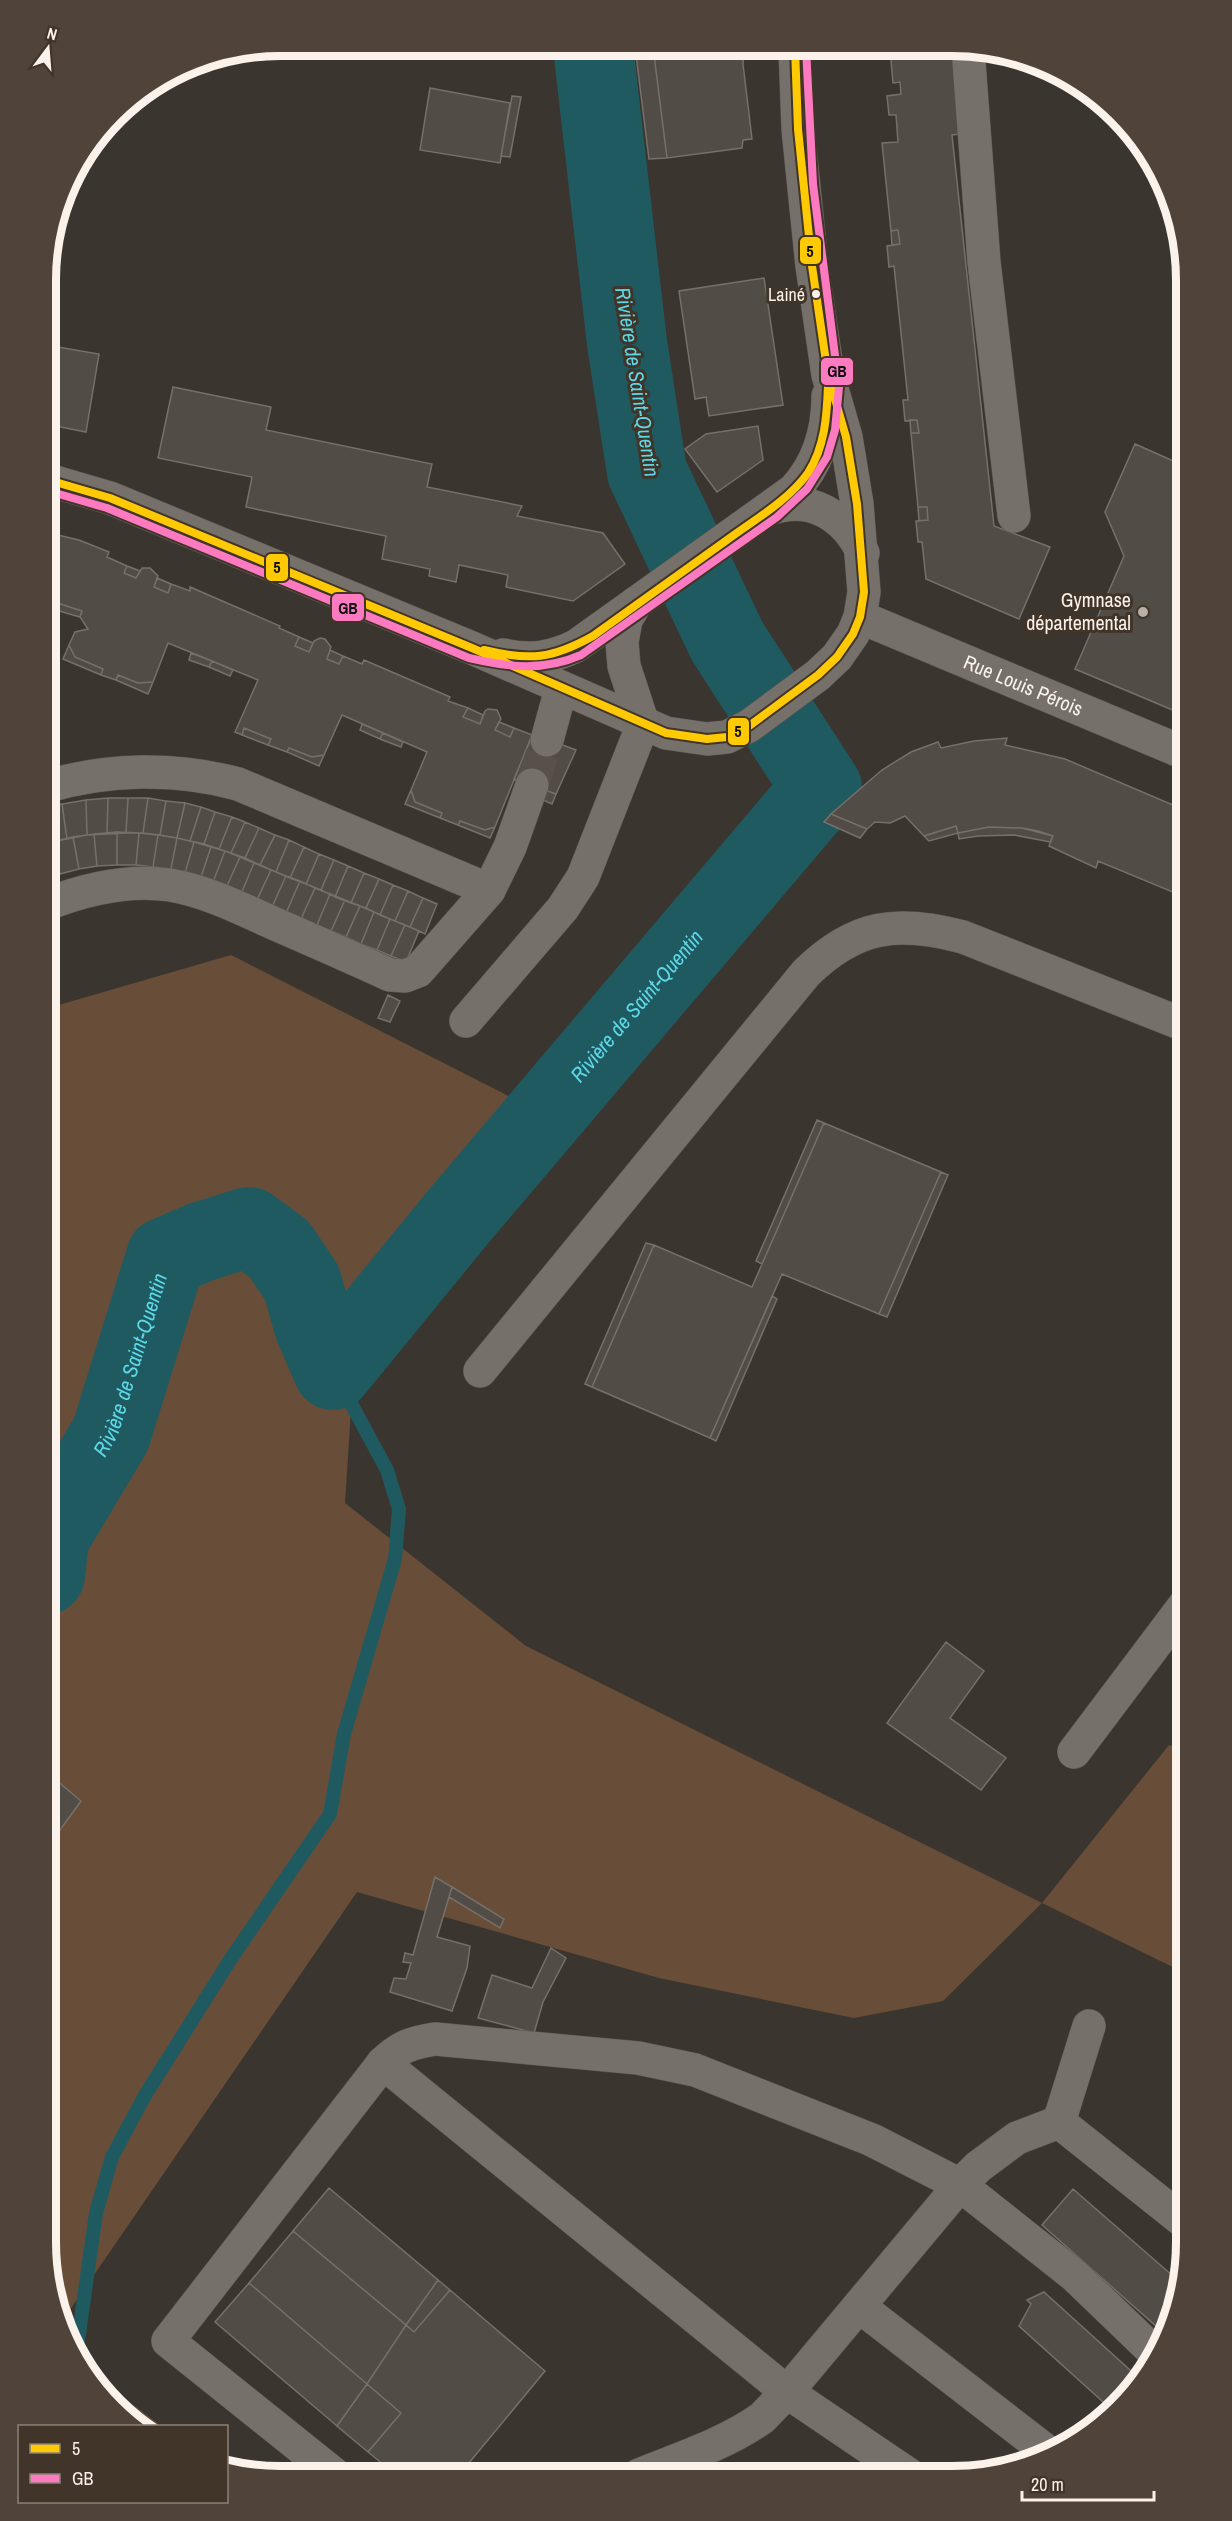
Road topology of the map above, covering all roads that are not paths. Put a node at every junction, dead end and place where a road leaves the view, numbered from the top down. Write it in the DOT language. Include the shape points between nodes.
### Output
graph roads {
  1 [pos="795,56"];
  2 [pos="969,56"];
  3 [pos="828,375"];
  4 [pos="56,482"];
  5 [pos="770,508"];
  6 [pos="1014,516"];
  7 [pos="862,553"];
  8 [pos="636,603"];
  9 [pos="860,617"];
  10 [pos="472,648"];
  11 [pos="561,688"];
  12 [pos="643,724"];
  13 [pos="547,740"];
  14 [pos="1176,749"];
  15 [pos="56,784"];
  16 [pos="532,785"];
  17 [pos="489,890"];
  18 [pos="56,901"];
  19 [pos="466,1021"];
  20 [pos="1176,1022"];
  21 [pos="480,1371"];
  22 [pos="1176,1617"];
  23 [pos="1074,1752"];
  24 [pos="1089,2026"];
  25 [pos="383,2063"];
  26 [pos="1059,2122"];
  27 [pos="960,2185"];
  28 [pos="1176,2216"];
  29 [pos="860,2307"];
  30 [pos="1149,2347"];
  31 [pos="787,2392"];
  32 [pos="1041,2447"];
  33 [pos="324,2466"];
  34 [pos="660,2466"];
  35 [pos="896,2466"];
  1 -- 3 [label="street" via="802,183"];
  2 -- 6 [label="street" via="984,262"];
  3 -- 5 [label="street" via="827,417 817,454 800,484"];
  3 -- 7 [label="street" via="846,437"];
  4 -- 10 [label="street" via="110,498"];
  5 -- 7 [label="street" via="788,503 813,505 848,528"];
  5 -- 8 [label="street"];
  7 -- 9 [label="street" via="864,592"];
  8 -- 10 [label="street" via="585,641 550,657 519,658"];
  8 -- 12 [label="street" via="622,642 624,666"];
  9 -- 12 [label="street" via="837,657 793,694 727,737 707,739 666,733"];
  9 -- 14 [label="street, Rue Louis Pérois"];
  10 -- 11 [label="street"];
  11 -- 12 [label="street"];
  11 -- 13 [label="street"];
  12 -- 19 [label="street" via="575,891"];
  15 -- 17 [label="street" via="129,772 213,777"];
  16 -- 17 [label="street" via="510,847"];
  17 -- 18 [label="street" via="418,971 405,976 390,975 225,902 169,885 105,886"];
  20 -- 21 [label="street" via="963,937 936,930 886,929 841,944 806,973"];
  22 -- 23 [label="street"];
  24 -- 26 [label="street"];
  25 -- 27 [label="street" via="399,2049 435,2039 666,2063 695,2070 872,2140"];
  25 -- 31 [label="street"];
  25 -- 33 [label="street" via="168,2340"];
  26 -- 27 [label="street" via="1017,2138 994,2153"];
  26 -- 28 [label="street"];
  27 -- 29 [label="street"];
  27 -- 30 [label="street" via="1075,2276"];
  29 -- 31 [label="street"];
  29 -- 32 [label="street"];
  31 -- 34 [label="street" via="744,2431"];
  31 -- 35 [label="street"];
}
